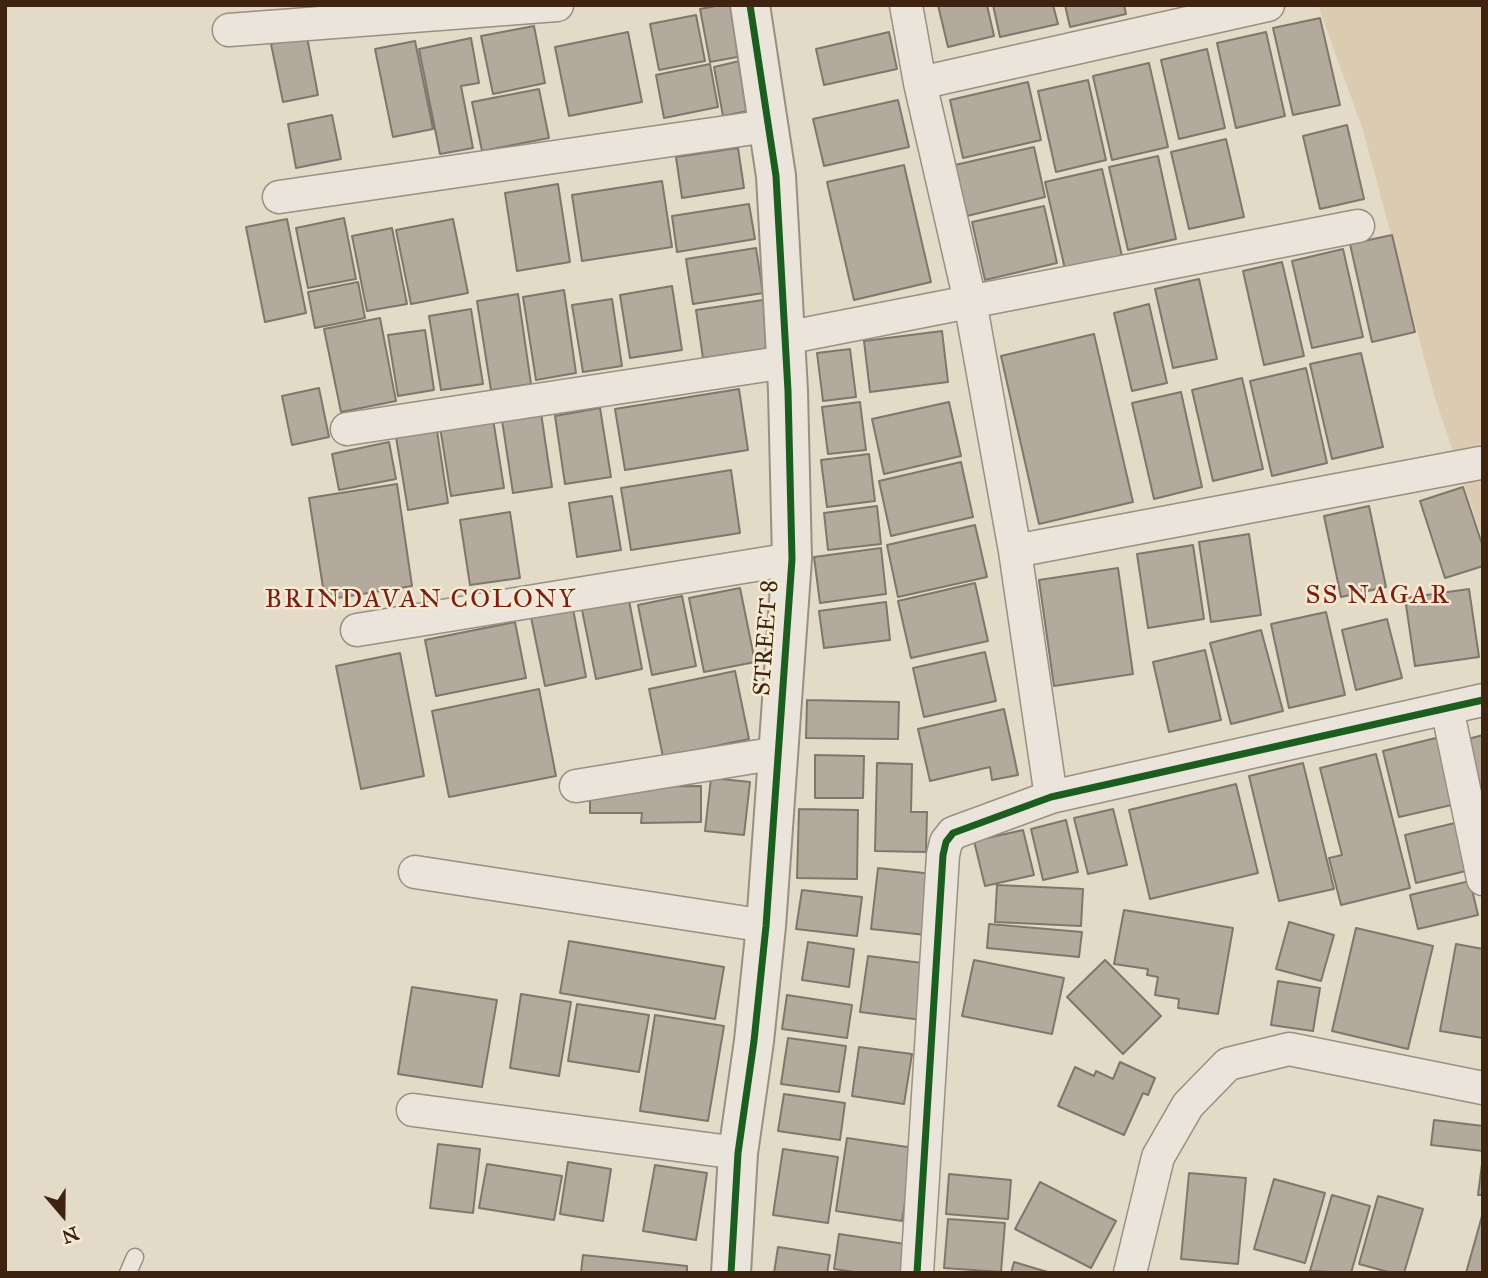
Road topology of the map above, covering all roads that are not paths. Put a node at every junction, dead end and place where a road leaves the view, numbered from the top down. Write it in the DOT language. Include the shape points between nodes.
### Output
graph roads {
  1 [pos="556,5"];
  2 [pos="750,5"];
  3 [pos="906,5"];
  4 [pos="1268,5"];
  5 [pos="229,30"];
  6 [pos="920,83"];
  7 [pos="768,125"];
  8 [pos="279,197"];
  9 [pos="1358,226"];
  10 [pos="970,301"];
  11 [pos="785,350"];
  12 [pos="347,429"];
  13 [pos="1480,463"];
  14 [pos="1015,551"];
  15 [pos="792,559"];
  16 [pos="357,630"];
  17 [pos="1483,700"];
  18 [pos="1447,708"];
  19 [pos="778,753"];
  20 [pos="576,786"];
  21 [pos="1051,797"];
  22 [pos="415,872"];
  23 [pos="1483,879"];
  24 [pos="766,926"];
  25 [pos="1483,1088"];
  26 [pos="412,1110"];
  27 [pos="738,1153"];
  28 [pos="135,1257"];
  29 [pos="128,1273"];
  30 [pos="731,1273"];
  31 [pos="917,1273"];
  32 [pos="1130,1273"];
  1 -- 5 [label="street"];
  2 -- 7 [label="street, STREET 8"];
  3 -- 6 [label="street"];
  4 -- 6 [label="street"];
  6 -- 10 [label="street"];
  7 -- 8 [label="street"];
  7 -- 11 [label="street, STREET 8" via="776,176"];
  9 -- 10 [label="street"];
  10 -- 11 [label="street"];
  10 -- 14 [label="street"];
  11 -- 12 [label="street"];
  11 -- 15 [label="street, STREET 8"];
  13 -- 14 [label="street"];
  14 -- 21 [label="street"];
  15 -- 16 [label="street"];
  15 -- 19 [label="street, STREET 8"];
  17 -- 18 [label="street"];
  18 -- 21 [label="street"];
  18 -- 23 [label="street"];
  19 -- 20 [label="street"];
  19 -- 24 [label="street, STREET 8"];
  21 -- 31 [label="street" via="953,833 946,842"];
  22 -- 24 [label="street"];
  24 -- 27 [label="street, STREET 8"];
  25 -- 32 [label="street" via="1289,1049 1228,1064 1188,1105 1158,1157"];
  26 -- 27 [label="street"];
  27 -- 30 [label="street, STREET 8"];
  28 -- 29 [label="lane"];
}
